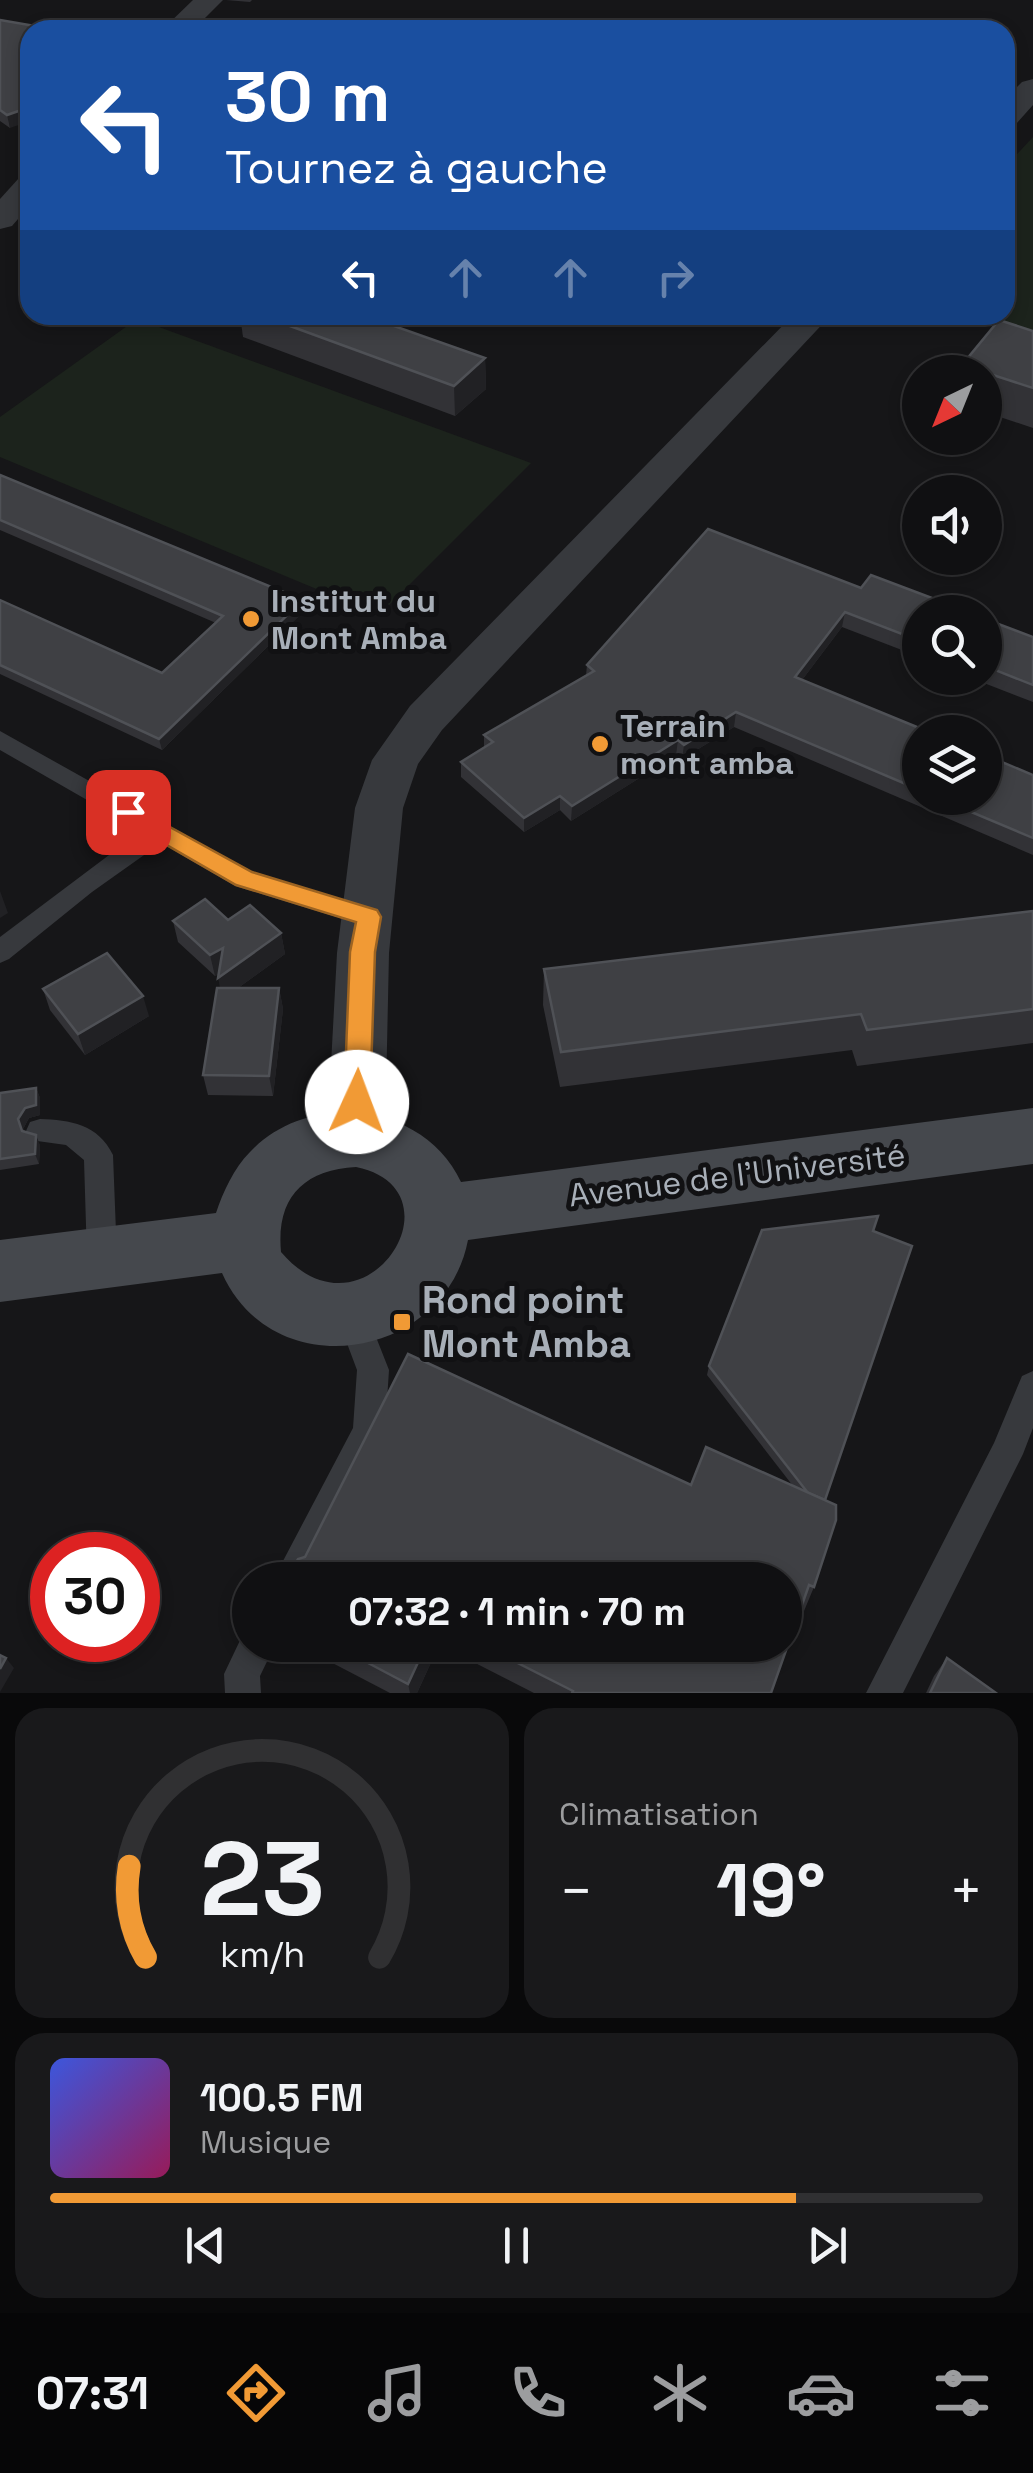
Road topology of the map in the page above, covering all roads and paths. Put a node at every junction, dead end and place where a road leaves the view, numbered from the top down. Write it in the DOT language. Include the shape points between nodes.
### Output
graph roads {
  1 [pos="209,0"];
  2 [pos="187,20"];
  3 [pos="1033,88"];
  4 [pos="1015,107"];
  5 [pos="20,196"];
  6 [pos="0,219"];
  7 [pos="803,325"];
  8 [pos="0,739"];
  9 [pos="160,831"];
  10 [pos="369,917"];
  11 [pos="0,952"];
  12 [pos="40,1131"];
  13 [pos="1033,1136"];
  14 [pos="356,1139"];
  15 [pos="440,1214"];
  16 [pos="244,1240"];
  17 [pos="102,1258"];
  18 [pos="0,1271"];
  19 [pos="352,1314"];
  20 [pos="1033,1387"];
  21 [pos="300,1562"];
  22 [pos="248,1662"];
  23 [pos="243,1693"];
  24 [pos="884,1693"];
  1 -- 2 [label="street"];
  3 -- 4 [label="street"];
  5 -- 6 [label="street"];
  7 -- 10 [label="street" via="426,718 396,760 379,808"];
  8 -- 9 [label="lane"];
  9 -- 10 [label="lane" via="244,878"];
  9 -- 11 [label="lane"];
  10 -- 14 [label="street"];
  12 -- 17 [label="lane" via="73,1133 98,1155"];
  13 -- 15 [label="street, Avenue de l'Université"];
  14 -- 15 [label="street" via="397,1150 427,1177"];
  14 -- 16 [label="street" via="313,1144 275,1166 250,1200"];
  15 -- 19 [label="street" via="435,1254 411,1288 373,1311"];
  16 -- 17 [label="street"];
  16 -- 19 [label="street" via="256,1278 287,1306 328,1317"];
  17 -- 18 [label="street"];
  19 -- 21 [label="lane" via="373,1370 369,1431"];
  20 -- 24 [label="lane" via="1006,1454"];
  22 -- 23 [label="lane"];
}
